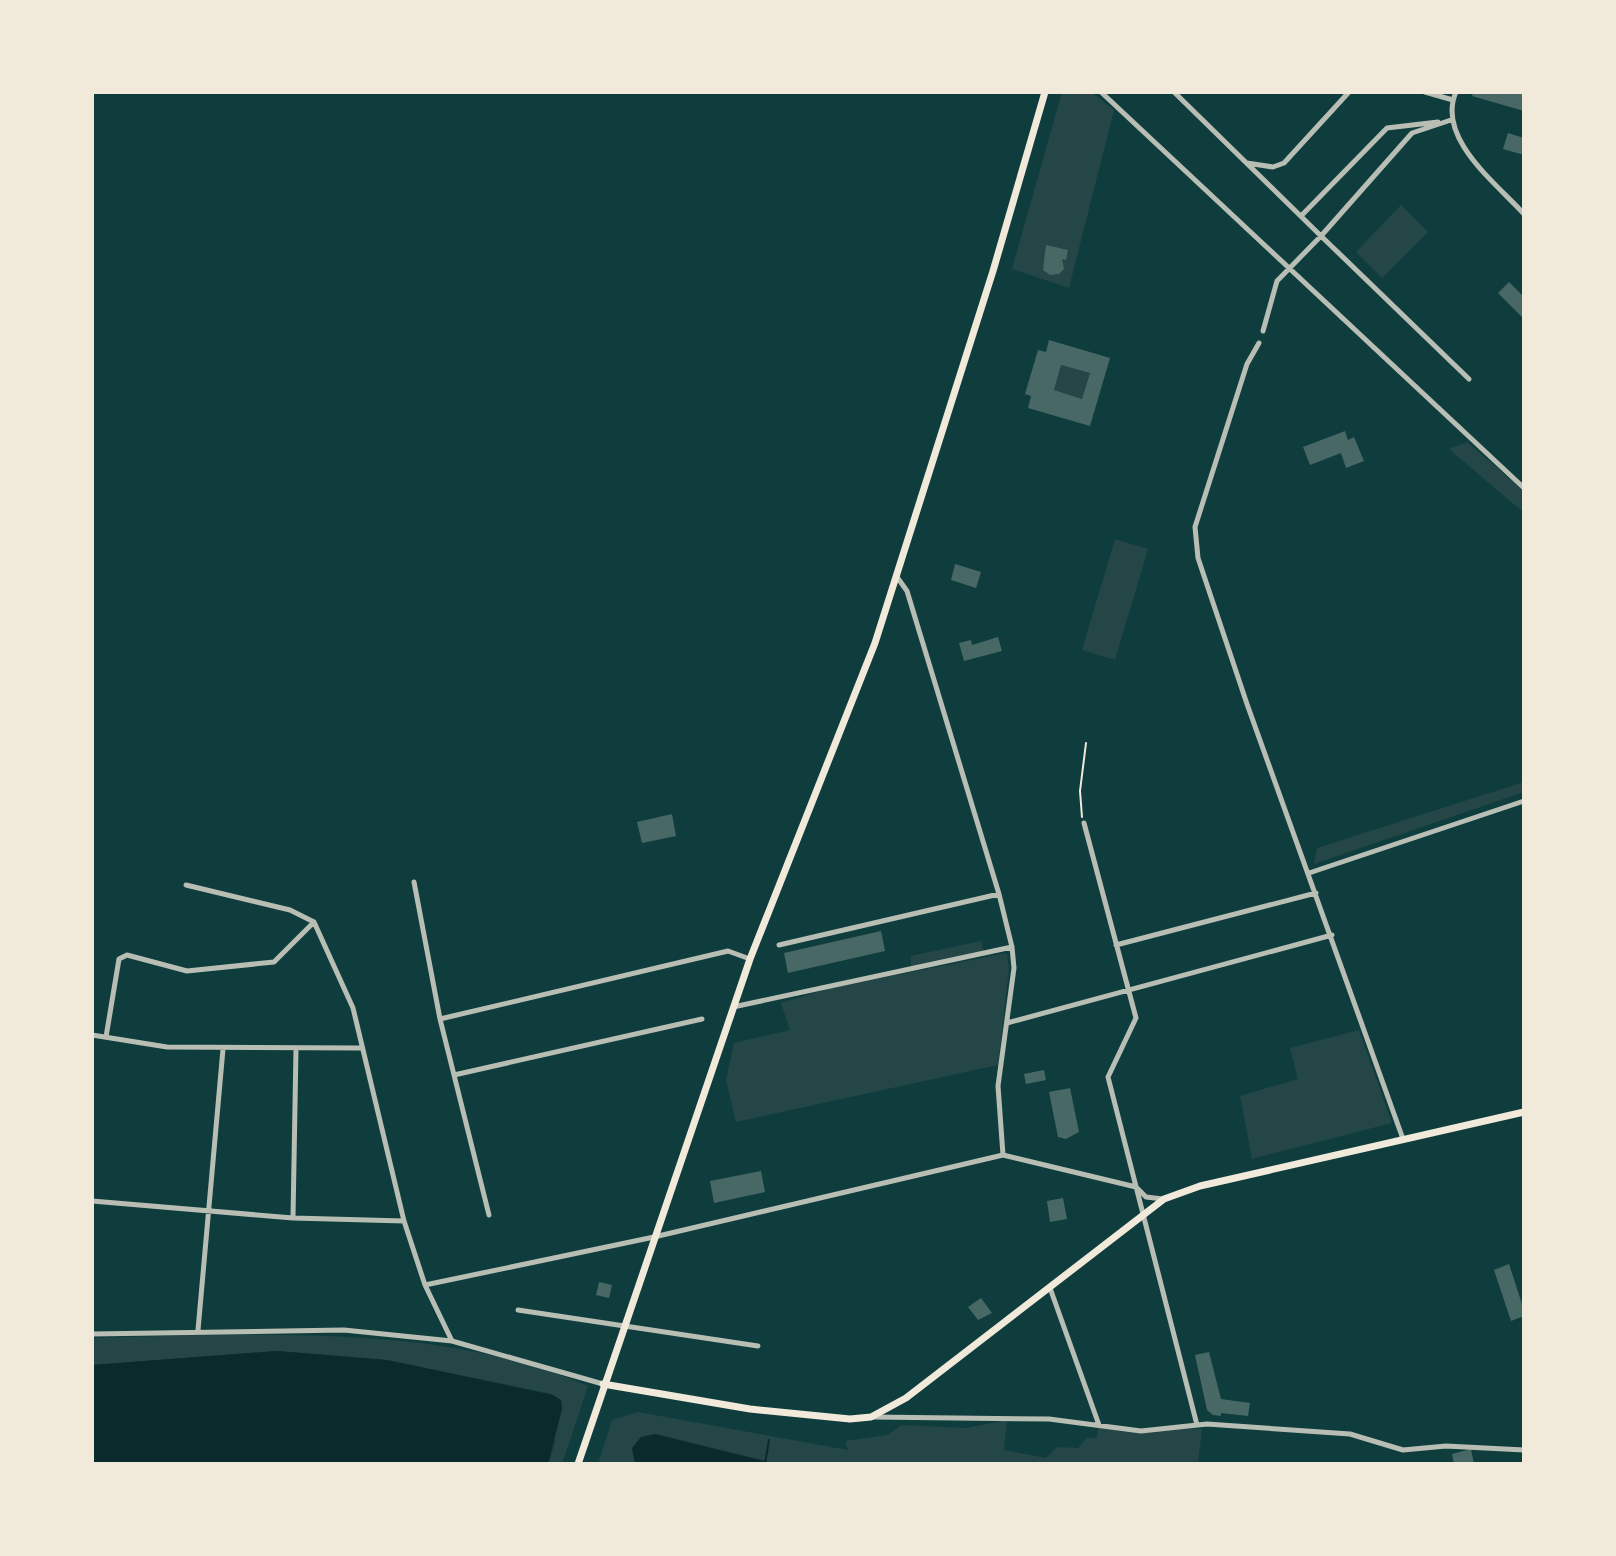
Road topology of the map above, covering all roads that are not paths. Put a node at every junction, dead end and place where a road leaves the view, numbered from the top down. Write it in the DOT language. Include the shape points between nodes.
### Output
graph roads {
  1 [pos="1045,92"];
  2 [pos="1101,92"];
  3 [pos="1174,92"];
  4 [pos="1349,92"];
  5 [pos="1425,92"];
  6 [pos="1456,92"];
  7 [pos="1453,100"];
  8 [pos="1451,120"];
  9 [pos="1246,163"];
  10 [pos="1524,214"];
  11 [pos="1301,216"];
  12 [pos="1321,236"];
  13 [pos="1289,269"];
  14 [pos="1263,331"];
  15 [pos="1259,343"];
  16 [pos="1469,379"];
  17 [pos="1524,488"];
  18 [pos="897,577"];
  19 [pos="1524,801"];
  20 [pos="1084,823"];
  21 [pos="1309,873"];
  22 [pos="414,882"];
  23 [pos="186,885"];
  24 [pos="1316,893"];
  25 [pos="999,894"];
  26 [pos="314,922"];
  27 [pos="1332,935"];
  28 [pos="779,945"];
  29 [pos="1116,945"];
  30 [pos="1012,947"];
  31 [pos="750,959"];
  32 [pos="1128,991"];
  33 [pos="733,1007"];
  34 [pos="440,1019"];
  35 [pos="702,1019"];
  36 [pos="1007,1023"];
  37 [pos="92,1035"];
  38 [pos="106,1037"];
  39 [pos="360,1048"];
  40 [pos="223,1049"];
  41 [pos="296,1049"];
  42 [pos="454,1075"];
  43 [pos="1524,1112"];
  44 [pos="1403,1139"];
  45 [pos="1003,1155"];
  46 [pos="1136,1187"];
  47 [pos="1164,1199"];
  48 [pos="92,1201"];
  49 [pos="207,1210"];
  50 [pos="1143,1214"];
  51 [pos="489,1215"];
  52 [pos="293,1218"];
  53 [pos="404,1221"];
  54 [pos="654,1237"];
  55 [pos="425,1285"];
  56 [pos="1050,1287"];
  57 [pos="518,1310"];
  58 [pos="623,1327"];
  59 [pos="198,1330"];
  60 [pos="92,1334"];
  61 [pos="452,1341"];
  62 [pos="758,1346"];
  63 [pos="603,1384"];
  64 [pos="871,1417"];
  65 [pos="1197,1425"];
  66 [pos="1099,1426"];
  67 [pos="1524,1450"];
  68 [pos="578,1464"];
  1 -- 18 [label="main road"];
  2 -- 13 [label="street"];
  3 -- 9 [label="street"];
  4 -- 9 [label="street" via="1284,163"];
  5 -- 7 [label="street"];
  6 -- 7 [label="street"];
  7 -- 8 [label="street"];
  8 -- 10 [label="street" via="1467,152"];
  8 -- 11 [label="street" via="1387,128"];
  8 -- 12 [label="street" via="1412,133"];
  9 -- 11 [label="street"];
  11 -- 12 [label="street"];
  12 -- 13 [label="street"];
  12 -- 16 [label="street"];
  13 -- 14 [label="street" via="1277,281"];
  13 -- 17 [label="street"];
  15 -- 21 [label="street" via="1247,364 1195,527 1198,558"];
  18 -- 25 [label="street" via="907,591"];
  18 -- 31 [label="main road"];
  19 -- 21 [label="street"];
  20 -- 29 [label="street"];
  21 -- 24 [label="street"];
  22 -- 34 [label="street"];
  23 -- 26 [label="street" via="290,910"];
  24 -- 27 [label="street"];
  24 -- 29 [label="street"];
  25 -- 28 [label="street"];
  25 -- 30 [label="street"];
  26 -- 38 [label="street" via="274,962 187,971 127,955 119,959"];
  26 -- 39 [label="street" via="353,1008"];
  27 -- 32 [label="street"];
  27 -- 44 [label="street"];
  29 -- 32 [label="street"];
  30 -- 33 [label="street"];
  30 -- 36 [label="street"];
  31 -- 33 [label="main road"];
  31 -- 34 [label="street" via="728,951"];
  32 -- 36 [label="street"];
  32 -- 46 [label="street" via="1136,1018 1108,1077"];
  33 -- 54 [label="main road"];
  34 -- 42 [label="street"];
  35 -- 42 [label="street"];
  36 -- 45 [label="street" via="998,1086"];
  37 -- 38 [label="street"];
  38 -- 40 [label="street"];
  39 -- 41 [label="street"];
  39 -- 53 [label="street"];
  40 -- 41 [label="street"];
  40 -- 49 [label="street"];
  41 -- 52 [label="street"];
  42 -- 51 [label="street"];
  43 -- 44 [label="main road"];
  44 -- 47 [label="main road"];
  45 -- 46 [label="street"];
  45 -- 54 [label="street"];
  46 -- 47 [label="street" via="1146,1197"];
  46 -- 50 [label="street"];
  47 -- 50 [label="main road"];
  48 -- 49 [label="street"];
  49 -- 52 [label="street"];
  49 -- 59 [label="street"];
  50 -- 56 [label="main road"];
  50 -- 65 [label="street"];
  52 -- 53 [label="street"];
  53 -- 55 [label="street"];
  54 -- 55 [label="street"];
  54 -- 58 [label="main road"];
  55 -- 61 [label="street"];
  56 -- 64 [label="main road" via="906,1398"];
  56 -- 66 [label="street"];
  57 -- 58 [label="street"];
  58 -- 62 [label="street"];
  58 -- 63 [label="main road"];
  59 -- 60 [label="street"];
  59 -- 61 [label="street" via="344,1330"];
  61 -- 63 [label="street"];
  63 -- 64 [label="main road" via="750,1409"];
  63 -- 68 [label="main road"];
  64 -- 66 [label="street" via="995,1416"];
  65 -- 66 [label="street" via="1141,1431"];
  65 -- 67 [label="street" via="1350,1434 1403,1450"];
}
